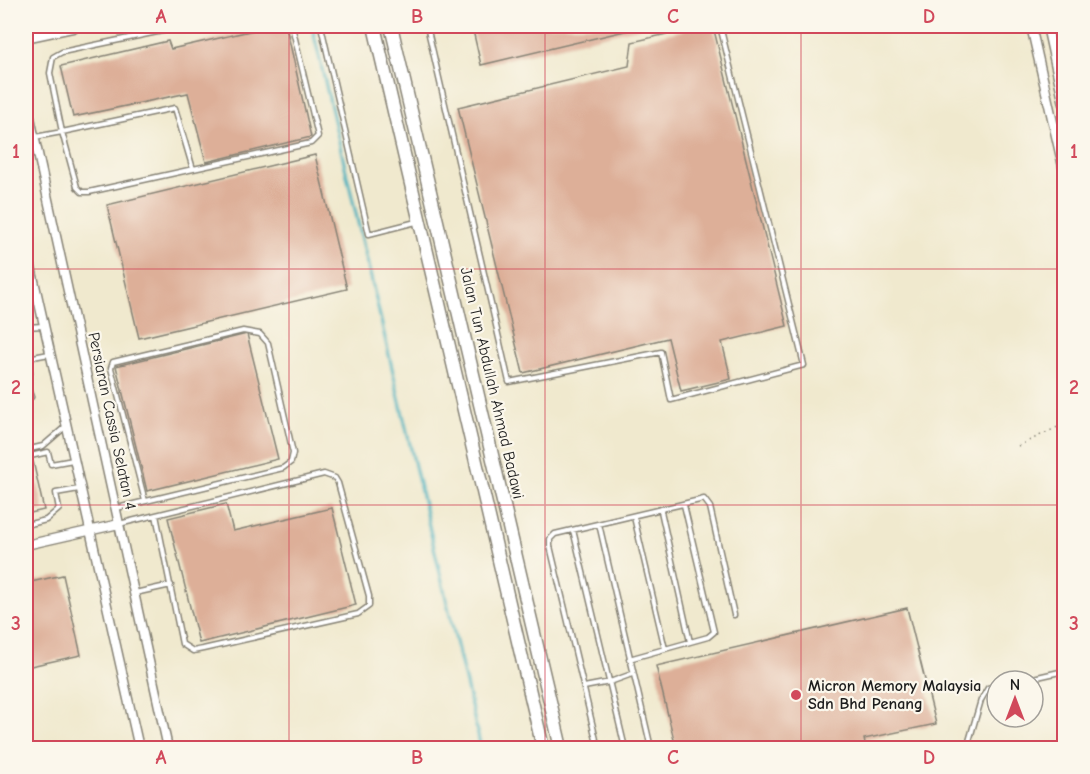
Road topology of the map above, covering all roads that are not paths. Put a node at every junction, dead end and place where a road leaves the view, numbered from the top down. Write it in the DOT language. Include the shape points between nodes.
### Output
graph roads {
  1 [pos="73,26"];
  2 [pos="186,26"];
  3 [pos="292,26"];
  4 [pos="321,26"];
  5 [pos="374,26"];
  6 [pos="391,26"];
  7 [pos="427,26"];
  8 [pos="720,26"];
  9 [pos="1031,26"];
  10 [pos="1047,26"];
  11 [pos="172,27"];
  12 [pos="30,35"];
  13 [pos="26,47"];
  14 [pos="1064,98"];
  15 [pos="26,99"];
  16 [pos="62,132"];
  17 [pos="34,138"];
  18 [pos="193,169"];
  19 [pos="1065,171"];
  20 [pos="420,221"];
  21 [pos="26,251"];
  22 [pos="36,294"];
  23 [pos="26,297"];
  24 [pos="44,326"];
  25 [pos="26,327"];
  26 [pos="50,354"];
  27 [pos="26,374"];
  28 [pos="26,383"];
  29 [pos="31,398"];
  30 [pos="65,427"];
  31 [pos="26,450"];
  32 [pos="26,457"];
  33 [pos="73,460"];
  34 [pos="79,489"];
  35 [pos="145,501"];
  36 [pos="684,505"];
  37 [pos="115,508"];
  38 [pos="661,511"];
  39 [pos="156,515"];
  40 [pos="634,517"];
  41 [pos="119,524"];
  42 [pos="599,524"];
  43 [pos="26,525"];
  44 [pos="573,530"];
  45 [pos="88,531"];
  46 [pos="26,545"];
  47 [pos="171,585"];
  48 [pos="134,594"];
  49 [pos="735,615"];
  50 [pos="690,642"];
  51 [pos="665,649"];
  52 [pos="629,658"];
  53 [pos="1065,671"];
  54 [pos="632,674"];
  55 [pos="1045,675"];
  56 [pos="610,682"];
  57 [pos="584,687"];
  58 [pos="985,693"];
  59 [pos="139,748"];
  60 [pos="168,748"];
  61 [pos="543,748"];
  62 [pos="561,748"];
  63 [pos="598,748"];
  64 [pos="625,748"];
  65 [pos="651,748"];
  66 [pos="967,748"];
  1 -- 12 [label="main road"];
  2 -- 11 [label="lane"];
  3 -- 18 [label="lane" via="316,140"];
  4 -- 20 [label="lane" via="369,234"];
  5 -- 20 [label="main road, Jalan Tun Abdullah Ahmad Badawi"];
  6 -- 62 [label="main road, Jalan Tun Abdullah Ahmad Badawi"];
  7 -- 8 [label="lane" via="509,382 661,352 671,400 804,365"];
  9 -- 19 [label="street"];
  10 -- 14 [label="street"];
  11 -- 16 [label="lane" via="53,57 50,73"];
  12 -- 13 [label="main road"];
  15 -- 17 [label="street, Persiaran Cassia Selatan 4"];
  16 -- 17 [label="lane"];
  16 -- 18 [label="lane" via="77,187 82,192"];
  16 -- 18 [label="lane" via="175,108"];
  17 -- 37 [label="street, Persiaran Cassia Selatan 4"];
  20 -- 61 [label="main road, Jalan Tun Abdullah Ahmad Badawi"];
  21 -- 22 [label="street"];
  22 -- 23 [label="lane"];
  22 -- 24 [label="street"];
  24 -- 25 [label="lane"];
  24 -- 26 [label="street"];
  26 -- 27 [label="lane" via="28,358 30,373"];
  26 -- 30 [label="street"];
  28 -- 29 [label="lane"];
  30 -- 31 [label="lane" via="43,446"];
  30 -- 33 [label="street"];
  32 -- 33 [label="lane" via="48,452 51,464"];
  33 -- 34 [label="street"];
  34 -- 43 [label="lane" via="56,493 60,509 53,516"];
  34 -- 45 [label="street"];
  35 -- 35 [label="lane" via="111,368 113,362 243,331 260,334 268,343 293,453 291,462 283,468"];
  35 -- 37 [label="lane"];
  36 -- 38 [label="lane"];
  36 -- 49 [label="lane" via="704,499 710,507"];
  36 -- 50 [label="lane" via="714,625 714,632 708,637"];
  37 -- 41 [label="street, Persiaran Cassia Selatan 4"];
  38 -- 40 [label="lane"];
  38 -- 50 [label="lane"];
  39 -- 41 [label="lane"];
  39 -- 47 [label="lane"];
  39 -- 47 [label="lane" via="329,475 338,483 369,606 358,614 193,651 182,644"];
  40 -- 42 [label="lane"];
  40 -- 51 [label="lane"];
  41 -- 45 [label="street"];
  41 -- 48 [label="street, Persiaran Cassia Selatan 4"];
  42 -- 44 [label="lane"];
  42 -- 52 [label="lane"];
  44 -- 56 [label="lane"];
  44 -- 57 [label="lane" via="555,534 550,546"];
  45 -- 46 [label="street"];
  45 -- 59 [label="street"];
  47 -- 48 [label="lane"];
  48 -- 60 [label="street, Persiaran Cassia Selatan 4"];
  50 -- 51 [label="lane"];
  51 -- 52 [label="lane"];
  52 -- 54 [label="lane"];
  53 -- 55 [label="lane"];
  54 -- 56 [label="lane"];
  54 -- 65 [label="lane"];
  56 -- 57 [label="lane"];
  56 -- 64 [label="lane"];
  57 -- 63 [label="lane"];
  58 -- 66 [label="lane"];
}
